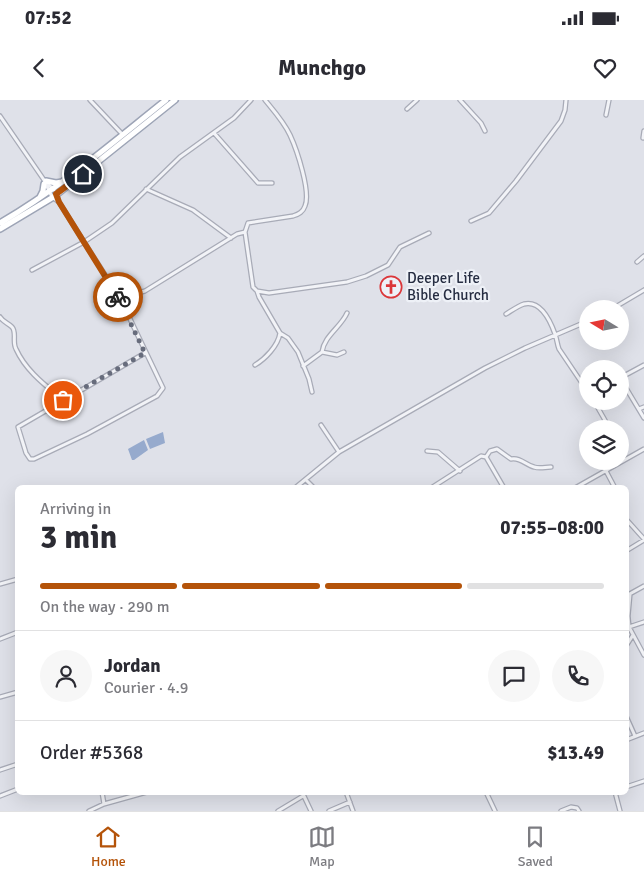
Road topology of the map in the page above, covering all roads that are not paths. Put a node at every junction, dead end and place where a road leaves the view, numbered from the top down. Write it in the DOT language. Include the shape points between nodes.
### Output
graph roads {
  1 [pos="90,100"];
  2 [pos="166,100"];
  3 [pos="175,100"];
  4 [pos="251,100"];
  5 [pos="265,100"];
  6 [pos="417,100"];
  7 [pos="460,100"];
  8 [pos="566,100"];
  9 [pos="609,100"];
  10 [pos="407,109"];
  11 [pos="606,115"];
  12 [pos="0,116"];
  13 [pos="485,131"];
  14 [pos="644,131"];
  15 [pos="214,133"];
  16 [pos="123,135"];
  17 [pos="643,138"];
  18 [pos="67,180"];
  19 [pos="45,182"];
  20 [pos="272,183"];
  21 [pos="146,190"];
  22 [pos="53,193"];
  23 [pos="37,201"];
  24 [pos="471,221"];
  25 [pos="0,223"];
  26 [pos="0,229"];
  27 [pos="245,232"];
  28 [pos="429,233"];
  29 [pos="231,238"];
  30 [pos="84,242"];
  31 [pos="644,256"];
  32 [pos="637,262"];
  33 [pos="32,270"];
  34 [pos="644,290"];
  35 [pos="257,292"];
  36 [pos="120,298"];
  37 [pos="627,300"];
  38 [pos="347,314"];
  39 [pos="506,314"];
  40 [pos="0,318"];
  41 [pos="579,325"];
  42 [pos="280,333"];
  43 [pos="556,335"];
  44 [pos="322,352"];
  45 [pos="344,352"];
  46 [pos="145,353"];
  47 [pos="644,365"];
  48 [pos="255,366"];
  49 [pos="303,366"];
  50 [pos="629,373"];
  51 [pos="579,379"];
  52 [pos="312,392"];
  53 [pos="629,392"];
  54 [pos="63,400"];
  55 [pos="644,407"];
  56 [pos="640,409"];
  57 [pos="644,418"];
  58 [pos="321,425"];
  59 [pos="644,449"];
  60 [pos="427,451"];
  61 [pos="339,452"];
  62 [pos="486,457"];
  63 [pos="551,467"];
  64 [pos="460,471"];
  65 [pos="606,471"];
  66 [pos="306,480"];
  67 [pos="299,485"];
  68 [pos="311,485"];
  69 [pos="435,485"];
  70 [pos="502,485"];
  71 [pos="580,485"];
  72 [pos="613,485"];
  73 [pos="629,522"];
  74 [pos="644,540"];
  75 [pos="629,549"];
  76 [pos="15,580"];
  77 [pos="0,584"];
  78 [pos="644,586"];
  79 [pos="629,594"];
  80 [pos="644,622"];
  81 [pos="629,627"];
  82 [pos="15,633"];
  83 [pos="634,635"];
  84 [pos="0,639"];
  85 [pos="629,642"];
  86 [pos="644,655"];
  87 [pos="15,693"];
  88 [pos="0,698"];
  89 [pos="629,723"];
  90 [pos="644,733"];
  91 [pos="635,736"];
  92 [pos="629,739"];
  93 [pos="15,765"];
  94 [pos="0,770"];
  95 [pos="644,781"];
  96 [pos="629,786"];
  97 [pos="15,790"];
  98 [pos="102,795"];
  99 [pos="136,795"];
  100 [pos="302,795"];
  101 [pos="303,795"];
  102 [pos="347,795"];
  103 [pos="488,795"];
  104 [pos="616,795"];
  105 [pos="0,796"];
  106 [pos="350,802"];
  107 [pos="104,804"];
  108 [pos="89,811"];
  109 [pos="278,811"];
  110 [pos="311,811"];
  111 [pos="329,811"];
  112 [pos="353,811"];
  113 [pos="496,811"];
  114 [pos="561,811"];
  115 [pos="579,811"];
  116 [pos="620,811"];
  1 -- 16 [label="street"];
  2 -- 16 [label="main road"];
  3 -- 22 [label="main road"];
  4 -- 15 [label="street"];
  5 -- 27 [label="street" via="290,134 304,172 306,202 304,209 294,216 250,222"];
  6 -- 10 [label="street"];
  7 -- 13 [label="street"];
  8 -- 24 [label="street" via="561,121 516,181 489,213"];
  9 -- 11 [label="street"];
  12 -- 19 [label="street"];
  14 -- 17 [label="street"];
  15 -- 20 [label="street" via="258,183"];
  15 -- 21 [label="street" via="180,157"];
  16 -- 18 [label="main road"];
  18 -- 19 [label="main road"];
  18 -- 22 [label="main road"];
  19 -- 22 [label="street"];
  19 -- 23 [label="main road"];
  21 -- 29 [label="street" via="193,210"];
  21 -- 30 [label="street" via="112,223"];
  22 -- 23 [label="main road"];
  22 -- 26 [label="main road"];
  22 -- 30 [label="street"];
  23 -- 25 [label="main road"];
  27 -- 29 [label="street"];
  27 -- 35 [label="street"];
  28 -- 35 [label="street" via="400,247 388,264 366,276 347,282"];
  29 -- 36 [label="street" via="144,291"];
  30 -- 33 [label="street"];
  30 -- 36 [label="street"];
  31 -- 32 [label="street"];
  34 -- 37 [label="street"];
  35 -- 42 [label="street"];
  36 -- 46 [label="street"];
  38 -- 44 [label="street"];
  39 -- 43 [label="street" via="523,304 539,306"];
  40 -- 54 [label="street" via="12,327 13,342 27,367"];
  41 -- 43 [label="street"];
  42 -- 48 [label="street" via="275,346"];
  42 -- 49 [label="street" via="298,352"];
  43 -- 51 [label="street" via="559,349"];
  43 -- 61 [label="street" via="485,368"];
  44 -- 45 [label="street" via="337,355"];
  44 -- 49 [label="street"];
  46 -- 54 [label="street"];
  46 -- 54 [label="street" via="163,388 157,396 87,434 30,459 18,427"];
  47 -- 50 [label="street"];
  49 -- 52 [label="street"];
  53 -- 56 [label="street"];
  55 -- 56 [label="street"];
  56 -- 57 [label="street"];
  58 -- 61 [label="street"];
  59 -- 65 [label="street"];
  60 -- 64 [label="street" via="438,452"];
  61 -- 66 [label="street"];
  62 -- 63 [label="street" via="497,449 511,460 514,458 540,469"];
  62 -- 64 [label="street" via="481,456"];
  62 -- 70 [label="street"];
  64 -- 69 [label="street"];
  65 -- 71 [label="street"];
  65 -- 72 [label="street"];
  66 -- 67 [label="street"];
  66 -- 68 [label="street"];
  73 -- 74 [label="street"];
  74 -- 75 [label="street"];
  76 -- 77 [label="street"];
  78 -- 79 [label="street"];
  80 -- 81 [label="street"];
  81 -- 83 [label="street"];
  82 -- 84 [label="street"];
  83 -- 85 [label="street"];
  83 -- 86 [label="street"];
  87 -- 88 [label="street"];
  89 -- 91 [label="street"];
  90 -- 91 [label="street"];
  91 -- 92 [label="street"];
  93 -- 94 [label="street"];
  95 -- 96 [label="street"];
  97 -- 105 [label="street"];
  98 -- 107 [label="street"];
  99 -- 107 [label="street"];
  100 -- 109 [label="street"];
  101 -- 110 [label="street"];
  102 -- 106 [label="street"];
  103 -- 113 [label="street"];
  104 -- 116 [label="street"];
  106 -- 111 [label="street"];
  106 -- 112 [label="street"];
  107 -- 108 [label="street"];
  114 -- 115 [label="street" via="571,807"];
}
